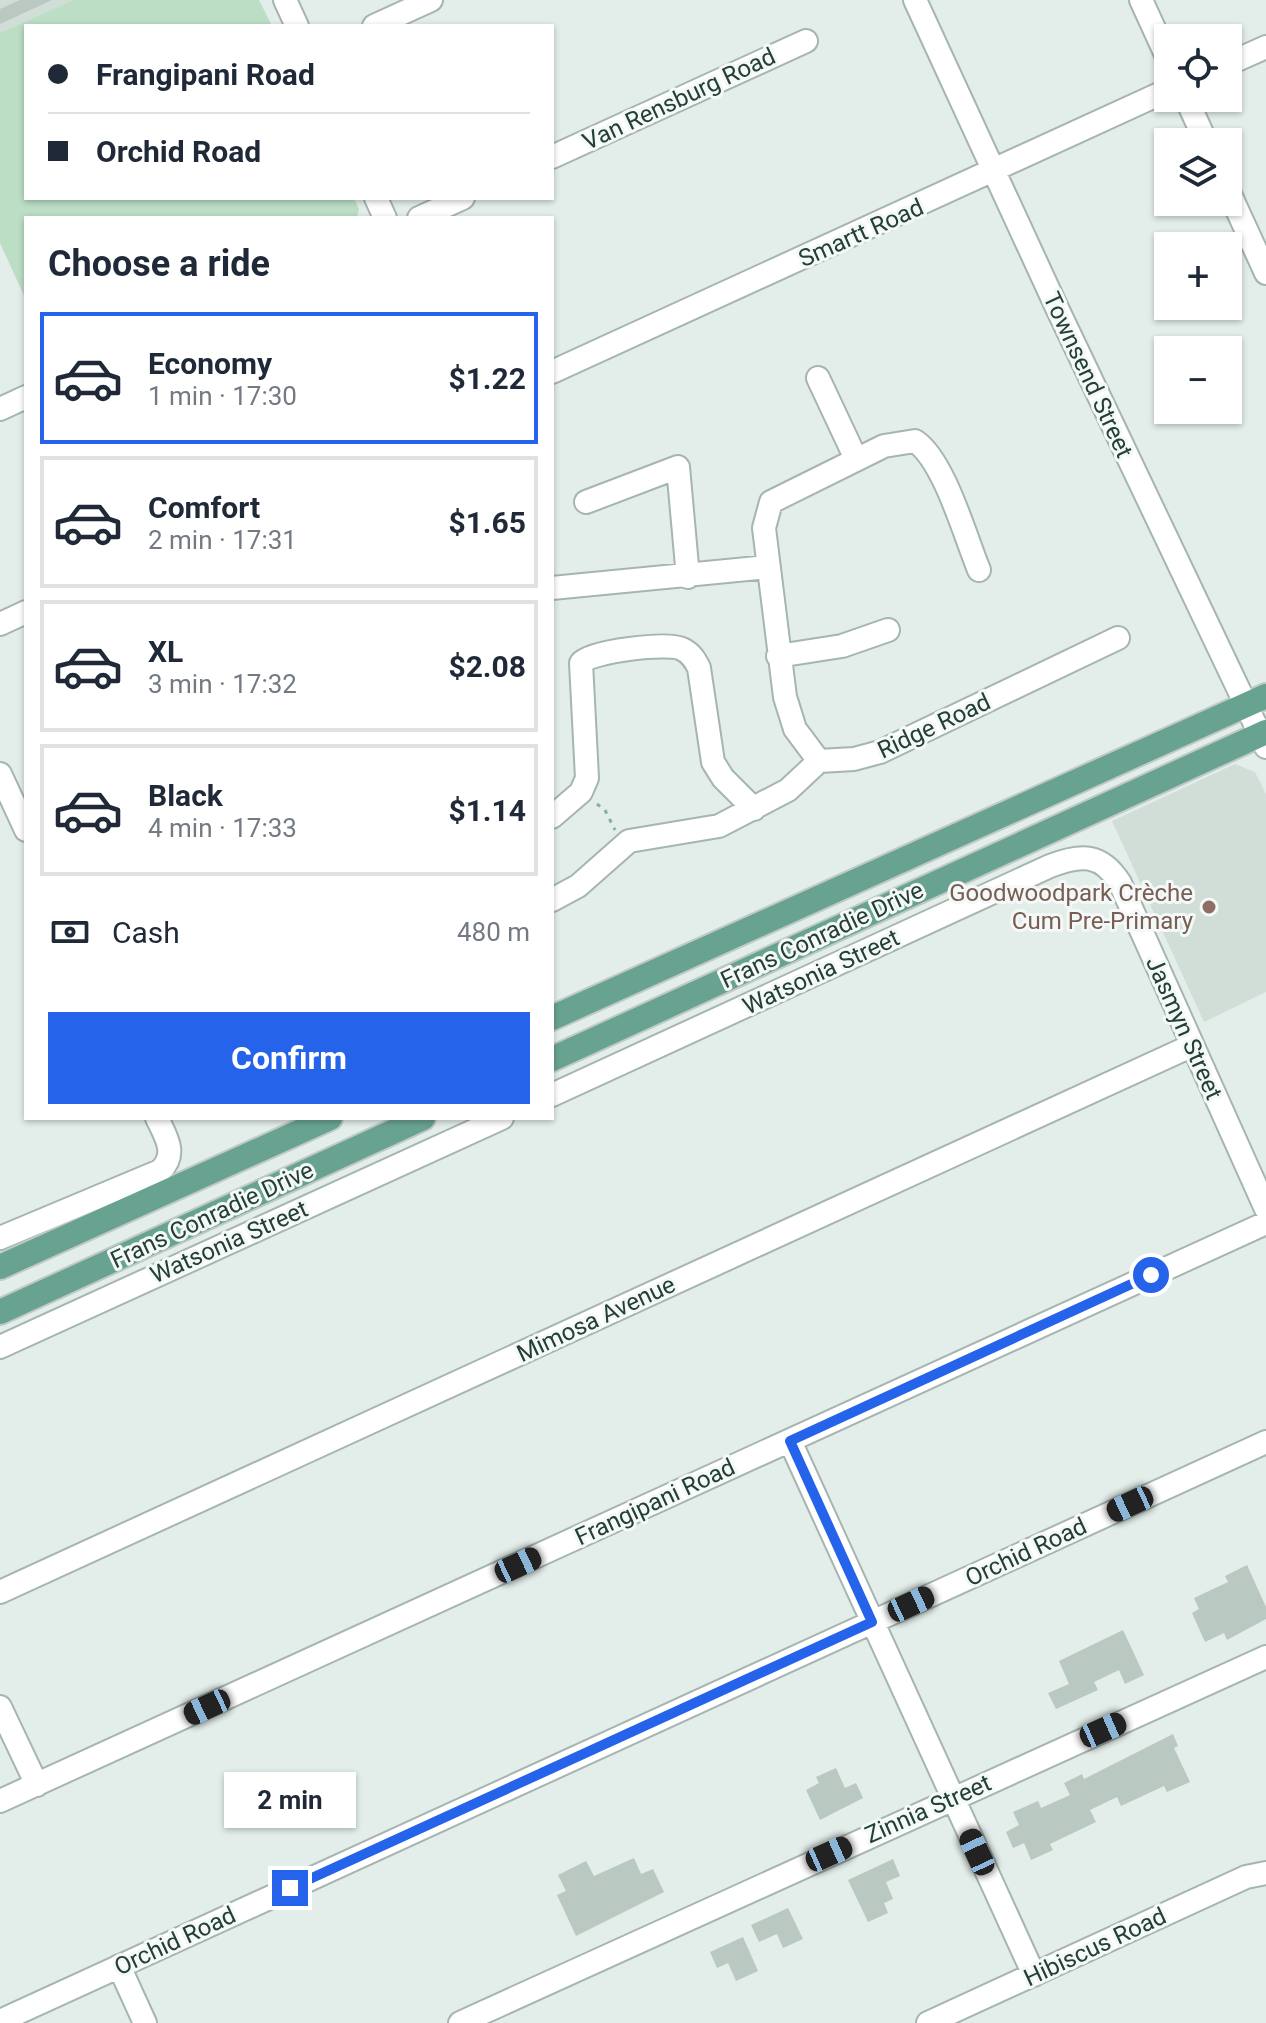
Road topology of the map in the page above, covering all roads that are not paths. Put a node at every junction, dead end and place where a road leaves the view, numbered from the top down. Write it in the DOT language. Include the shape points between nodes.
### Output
graph roads {
  1 [pos="285,0"];
  2 [pos="431,0"];
  3 [pos="915,0"];
  4 [pos="1141,0"];
  5 [pos="296,24"];
  6 [pos="378,24"];
  7 [pos="1154,28"];
  8 [pos="806,41"];
  9 [pos="1266,47"];
  10 [pos="1242,58"];
  11 [pos="1154,97"];
  12 [pos="554,156"];
  13 [pos="994,172"];
  14 [pos="459,200"];
  15 [pos="423,216"];
  16 [pos="1240,216"];
  17 [pos="1266,273"];
  18 [pos="554,371"];
  19 [pos="818,378"];
  20 [pos="24,398"];
  21 [pos="2,404"];
  22 [pos="856,459"];
  23 [pos="586,502"];
  24 [pos="768,567"];
  25 [pos="979,570"];
  26 [pos="688,577"];
  27 [pos="554,588"];
  28 [pos="24,613"];
  29 [pos="0,624"];
  30 [pos="888,630"];
  31 [pos="1118,638"];
  32 [pos="778,656"];
  33 [pos="1255,701"];
  34 [pos="1264,738"];
  35 [pos="819,761"];
  36 [pos="0,774"];
  37 [pos="754,809"];
  38 [pos="554,815"];
  39 [pos="24,826"];
  40 [pos="1092,857"];
  41 [pos="554,899"];
  42 [pos="554,1017"];
  43 [pos="1191,1046"];
  44 [pos="554,1058"];
  45 [pos="554,1094"];
  46 [pos="158,1120"];
  47 [pos="326,1120"];
  48 [pos="419,1120"];
  49 [pos="498,1120"];
  50 [pos="1258,1173"];
  51 [pos="1266,1209"];
  52 [pos="1266,1223"];
  53 [pos="0,1238"];
  54 [pos="0,1267"];
  55 [pos="0,1312"];
  56 [pos="0,1347"];
  57 [pos="790,1441"];
  58 [pos="1266,1442"];
  59 [pos="0,1592"];
  60 [pos="872,1622"];
  61 [pos="1266,1657"];
  62 [pos="0,1707"];
  63 [pos="37,1785"];
  64 [pos="953,1798"];
  65 [pos="0,1801"];
  66 [pos="1264,1873"];
  67 [pos="119,1966"];
  68 [pos="1034,1975"];
  69 [pos="0,2021"];
  70 [pos="145,2023"];
  71 [pos="460,2023"];
  72 [pos="928,2023"];
  1 -- 5 [label="street"];
  2 -- 6 [label="street"];
  3 -- 13 [label="street, Townsend Street"];
  4 -- 7 [label="street"];
  8 -- 12 [label="street, Van Rensburg Road"];
  9 -- 10 [label="street"];
  11 -- 13 [label="street, Smartt Road"];
  13 -- 18 [label="street, Smartt Road"];
  13 -- 33 [label="street, Townsend Street"];
  14 -- 15 [label="street"];
  16 -- 17 [label="street"];
  19 -- 22 [label="street"];
  20 -- 21 [label="street"];
  22 -- 24 [label="street" via="771,502 764,528"];
  22 -- 25 [label="street" via="897,442 915,441 925,447"];
  23 -- 26 [label="street" via="678,467"];
  24 -- 26 [label="street"];
  24 -- 32 [label="street"];
  26 -- 27 [label="street"];
  28 -- 29 [label="street"];
  30 -- 32 [label="street" via="842,646"];
  31 -- 35 [label="street, Ridge Road" via="880,752"];
  32 -- 35 [label="street" via="795,729"];
  33 -- 34 [label="street, Townsend Street"];
  33 -- 42 [label="main road, Frans Conradie Drive"];
  34 -- 44 [label="main road, Frans Conradie Drive"];
  35 -- 37 [label="street" via="788,790"];
  36 -- 39 [label="street"];
  37 -- 38 [label="street" via="713,762 699,668 694,658 675,647 604,652 581,663 587,778 581,792"];
  37 -- 41 [label="street" via="701,832 626,843 578,886"];
  40 -- 43 [label="street, Jasmyn Street" via="1104,862 1120,883"];
  40 -- 45 [label="street, Watsonia Street" via="1050,866"];
  43 -- 50 [label="street, Jasmyn Street"];
  43 -- 59 [label="street, Mimosa Avenue"];
  46 -- 53 [label="street" via="170,1159 160,1171"];
  47 -- 54 [label="main road, Frans Conradie Drive"];
  48 -- 55 [label="main road, Frans Conradie Drive"];
  49 -- 56 [label="street, Watsonia Street"];
  50 -- 51 [label="street, Jasmyn Street"];
  52 -- 57 [label="street, Frangipani Road"];
  57 -- 60 [label="street"];
  57 -- 63 [label="street, Frangipani Road"];
  58 -- 60 [label="street, Orchid Road"];
  60 -- 64 [label="street"];
  60 -- 67 [label="street, Orchid Road"];
  61 -- 64 [label="street, Zinnia Street"];
  62 -- 63 [label="street"];
  63 -- 65 [label="street, Frangipani Road"];
  64 -- 68 [label="street"];
  64 -- 71 [label="street, Zinnia Street"];
  66 -- 68 [label="street, Hibiscus Road"];
  67 -- 69 [label="street, Orchid Road"];
  67 -- 70 [label="street"];
  68 -- 72 [label="street, Hibiscus Road"];
}
